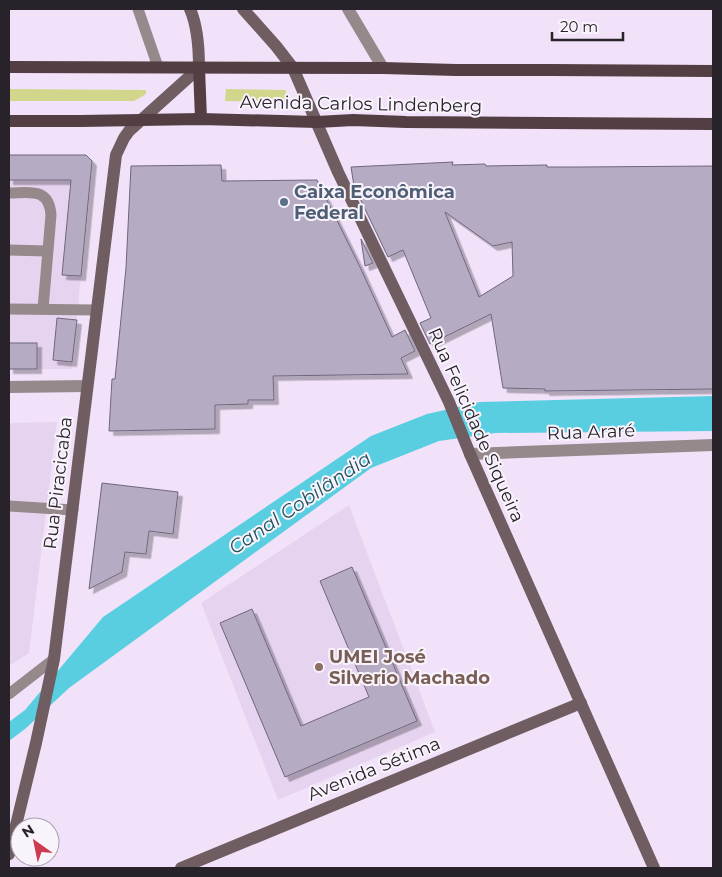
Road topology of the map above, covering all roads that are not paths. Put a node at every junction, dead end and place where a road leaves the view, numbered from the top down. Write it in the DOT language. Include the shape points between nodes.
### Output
graph roads {
  1 [pos="138,9"];
  2 [pos="190,9"];
  3 [pos="243,9"];
  4 [pos="348,9"];
  5 [pos="9,66"];
  6 [pos="158,67"];
  7 [pos="200,68"];
  8 [pos="293,68"];
  9 [pos="383,68"];
  10 [pos="713,72"];
  11 [pos="201,119"];
  12 [pos="9,120"];
  13 [pos="140,120"];
  14 [pos="317,122"];
  15 [pos="713,124"];
  16 [pos="9,193"];
  17 [pos="9,250"];
  18 [pos="47,251"];
  19 [pos="9,309"];
  20 [pos="43,309"];
  21 [pos="97,310"];
  22 [pos="88,386"];
  23 [pos="9,387"];
  24 [pos="713,445"];
  25 [pos="469,450"];
  26 [pos="9,506"];
  27 [pos="73,510"];
  28 [pos="53,664"];
  29 [pos="9,694"];
  30 [pos="581,703"];
  31 [pos="9,854"];
  32 [pos="181,868"];
  33 [pos="654,868"];
  1 -- 6 [label="lane"];
  2 -- 7 [label="street" via="194,17"];
  3 -- 8 [label="street, Rua Felicidade Siqueira"];
  4 -- 9 [label="street"];
  5 -- 6 [label="main road, Avenida Carlos Lindenberg"];
  6 -- 7 [label="main road, Avenida Carlos Lindenberg"];
  7 -- 8 [label="main road, Avenida Carlos Lindenberg"];
  7 -- 11 [label="main road"];
  7 -- 13 [label="street"];
  8 -- 9 [label="main road, Avenida Carlos Lindenberg"];
  8 -- 14 [label="street, Rua Felicidade Siqueira"];
  9 -- 10 [label="main road, Avenida Carlos Lindenberg"];
  11 -- 13 [label="main road, Avenida Carlos Lindenberg"];
  11 -- 14 [label="main road, Avenida Carlos Lindenberg"];
  12 -- 13 [label="main road, Avenida Carlos Lindenberg"];
  13 -- 21 [label="street, Rua Piracicaba" via="124,138 116,155"];
  14 -- 15 [label="main road, Avenida Carlos Lindenberg"];
  14 -- 25 [label="street, Rua Felicidade Siqueira"];
  16 -- 18 [label="lane" via="38,193 47,201 51,215"];
  17 -- 18 [label="lane"];
  18 -- 20 [label="lane"];
  19 -- 20 [label="lane"];
  20 -- 21 [label="lane"];
  21 -- 22 [label="street, Rua Piracicaba"];
  22 -- 23 [label="street"];
  22 -- 27 [label="street, Rua Piracicaba"];
  24 -- 25 [label="street, Rua Araré"];
  25 -- 30 [label="street, Rua Felicidade Siqueira"];
  26 -- 27 [label="lane"];
  27 -- 28 [label="street, Rua Piracicaba"];
  28 -- 29 [label="lane"];
  28 -- 31 [label="street, Rua Piracicaba"];
  30 -- 32 [label="street, Avenida Sétima"];
  30 -- 33 [label="street, Rua Felicidade Siqueira"];
}
